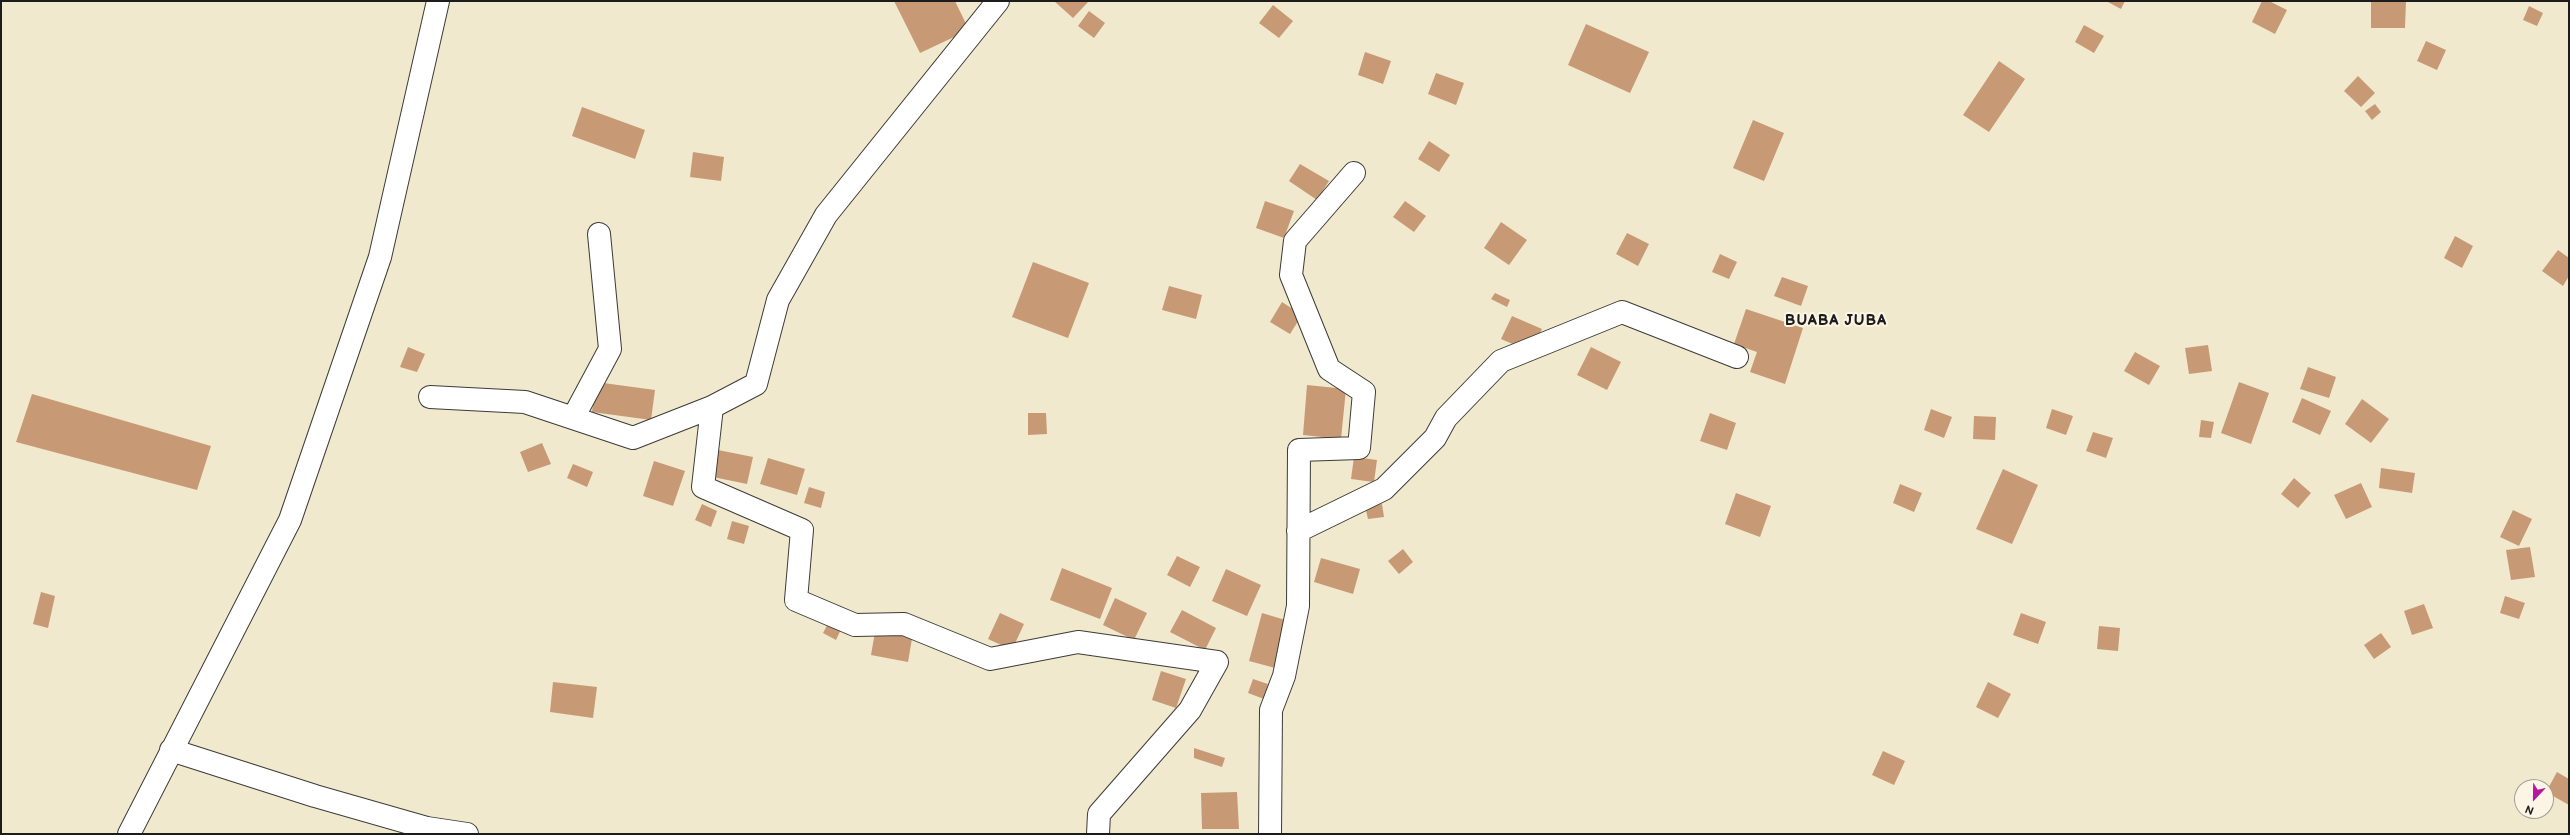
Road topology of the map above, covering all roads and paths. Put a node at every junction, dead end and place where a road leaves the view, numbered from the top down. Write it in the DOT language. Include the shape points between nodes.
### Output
graph roads {
  1 [pos="438,1"];
  2 [pos="998,1"];
  3 [pos="1354,172"];
  4 [pos="599,234"];
  5 [pos="1737,357"];
  6 [pos="430,397"];
  7 [pos="712,407"];
  8 [pos="573,418"];
  9 [pos="1298,531"];
  10 [pos="171,750"];
  11 [pos="129,834"];
  12 [pos="467,834"];
  13 [pos="1098,834"];
  14 [pos="1270,834"];
  1 -- 10 [label="street" via="380,257 290,520"];
  2 -- 7 [label="street" via="826,215 778,300 756,384"];
  3 -- 9 [label="street" via="1295,241 1291,275 1329,369 1364,392 1359,448 1299,450"];
  4 -- 8 [label="street" via="610,349"];
  5 -- 9 [label="street" via="1622,312 1501,360 1446,418 1435,438 1384,490"];
  6 -- 8 [label="street" via="525,402"];
  7 -- 8 [label="street" via="633,438"];
  7 -- 13 [label="street" via="703,487 802,530 796,600 855,625 904,624 990,659 1078,642 1217,662 1190,710 1099,814"];
  9 -- 14 [label="street" via="1298,606 1284,676 1271,710"];
  10 -- 11 [label="street"];
  10 -- 12 [label="street" via="315,796 427,828"];
}
